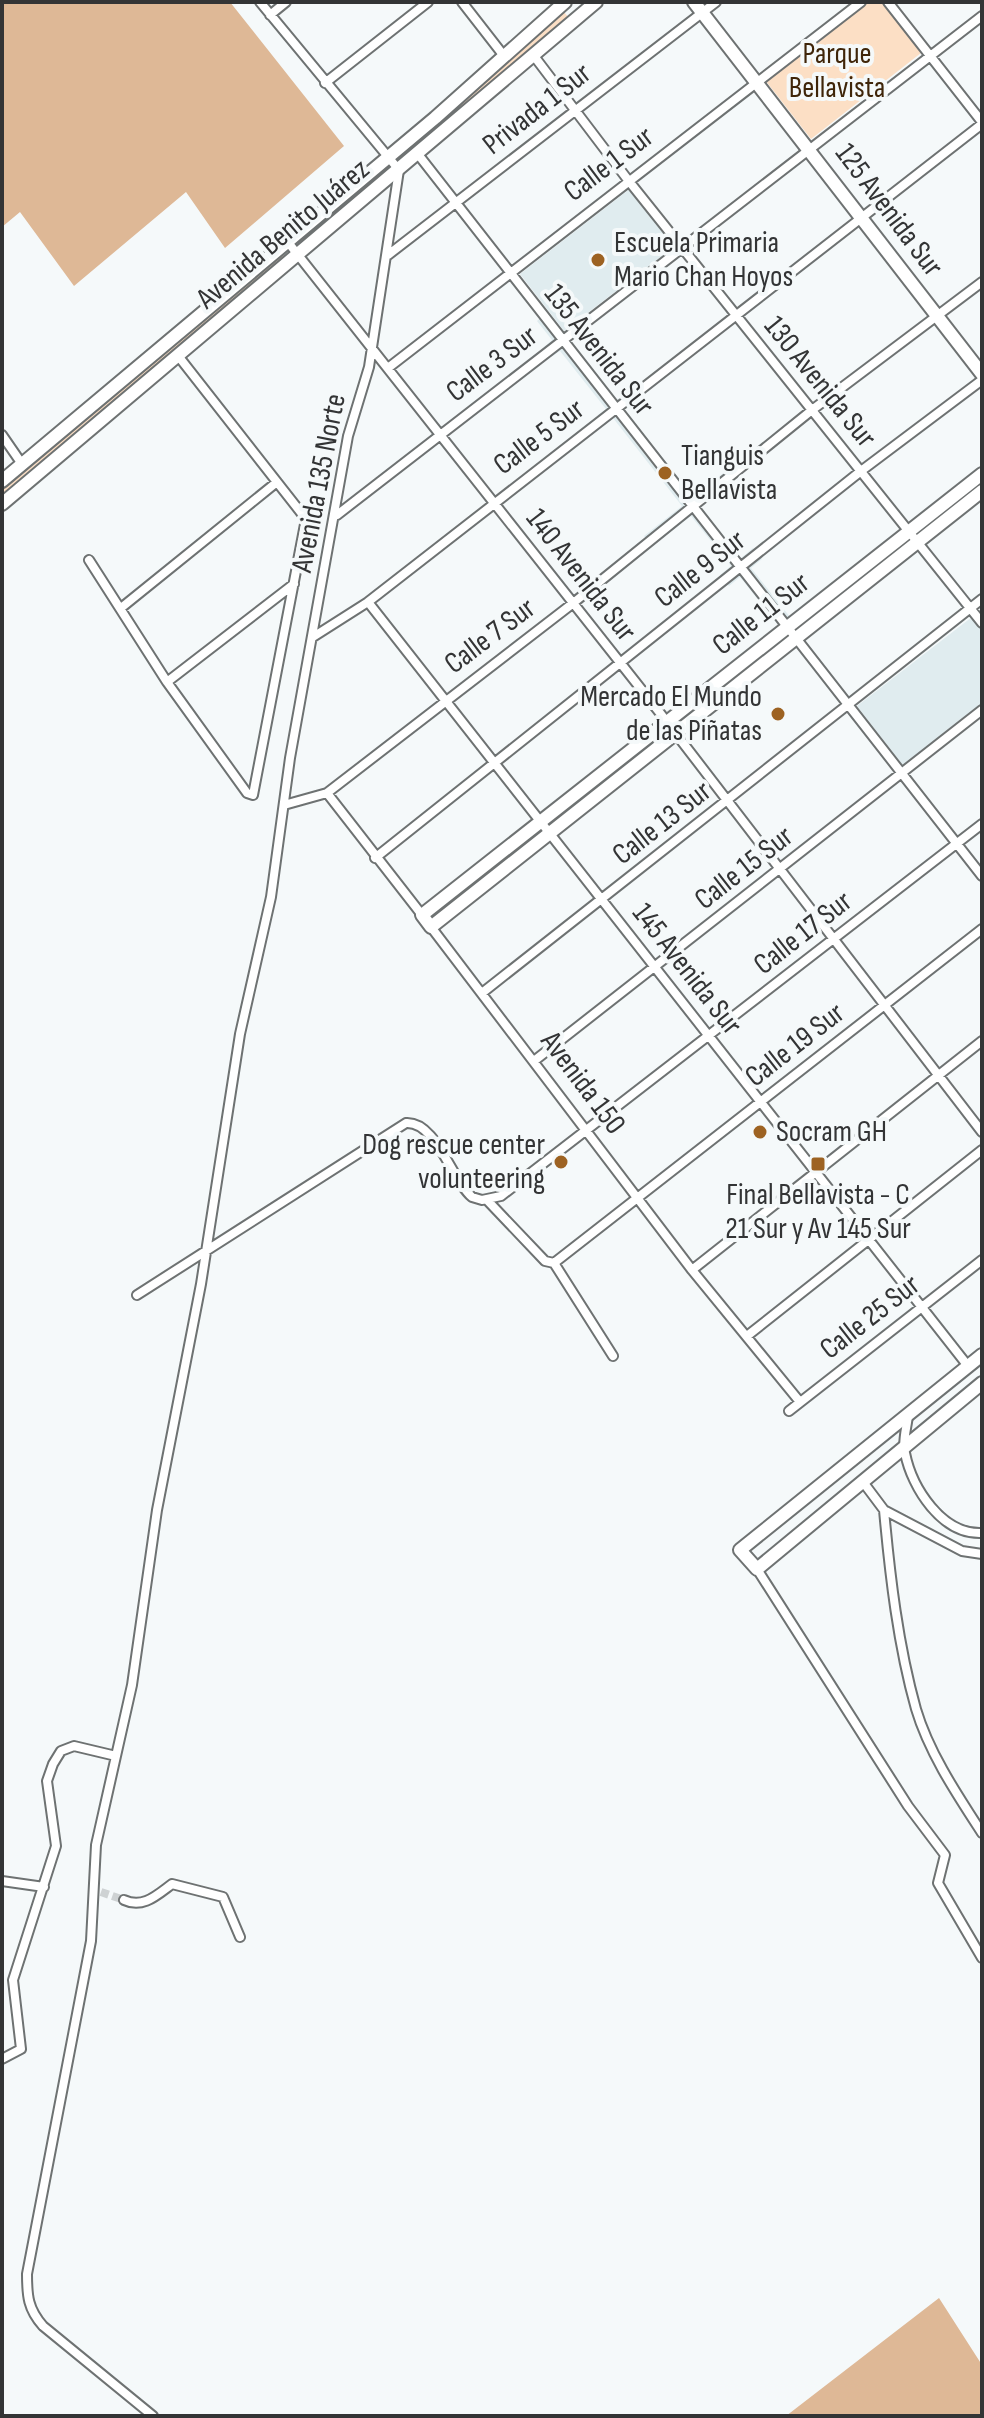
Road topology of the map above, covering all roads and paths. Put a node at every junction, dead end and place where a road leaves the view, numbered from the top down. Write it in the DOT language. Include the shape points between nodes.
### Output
graph roads {
  1 [pos="260,2"];
  2 [pos="286,2"];
  3 [pos="428,2"];
  4 [pos="462,2"];
  5 [pos="566,2"];
  6 [pos="596,2"];
  7 [pos="716,2"];
  8 [pos="861,2"];
  9 [pos="888,2"];
  10 [pos="698,7"];
  11 [pos="270,15"];
  12 [pos="982,16"];
  13 [pos="579,17"];
  14 [pos="504,56"];
  15 [pos="534,56"];
  16 [pos="929,56"];
  17 [pos="757,81"];
  18 [pos="325,83"];
  19 [pos="576,109"];
  20 [pos="982,123"];
  21 [pos="811,151"];
  22 [pos="417,153"];
  23 [pos="386,158"];
  24 [pos="399,170"];
  25 [pos="628,180"];
  26 [pos="457,203"];
  27 [pos="862,218"];
  28 [pos="287,241"];
  29 [pos="682,247"];
  30 [pos="298,255"];
  31 [pos="388,255"];
  32 [pos="509,272"];
  33 [pos="982,282"];
  34 [pos="734,314"];
  35 [pos="938,316"];
  36 [pos="562,341"];
  37 [pos="373,348"];
  38 [pos="179,357"];
  39 [pos="388,368"];
  40 [pos="982,377"];
  41 [pos="614,409"];
  42 [pos="812,410"];
  43 [pos="439,433"];
  44 [pos="2,435"];
  45 [pos="22,464"];
  46 [pos="861,471"];
  47 [pos="982,474"];
  48 [pos="2,481"];
  49 [pos="277,482"];
  50 [pos="982,491"];
  51 [pos="493,502"];
  52 [pos="2,504"];
  53 [pos="693,507"];
  54 [pos="336,516"];
  55 [pos="913,535"];
  56 [pos="89,560"];
  57 [pos="742,568"];
  58 [pos="294,584"];
  59 [pos="982,599"];
  60 [pos="368,602"];
  61 [pos="572,604"];
  62 [pos="121,608"];
  63 [pos="970,608"];
  64 [pos="982,623"];
  65 [pos="793,630"];
  66 [pos="313,637"];
  67 [pos="621,663"];
  68 [pos="167,682"];
  69 [pos="444,701"];
  70 [pos="852,705"];
  71 [pos="982,710"];
  72 [pos="667,722"];
  73 [pos="675,733"];
  74 [pos="494,760"];
  75 [pos="905,773"];
  76 [pos="327,793"];
  77 [pos="727,803"];
  78 [pos="284,805"];
  79 [pos="982,824"];
  80 [pos="546,826"];
  81 [pos="957,843"];
  82 [pos="375,858"];
  83 [pos="780,871"];
  84 [pos="982,876"];
  85 [pos="603,900"];
  86 [pos="422,915"];
  87 [pos="431,927"];
  88 [pos="982,929"];
  89 [pos="833,939"];
  90 [pos="656,967"];
  91 [pos="482,993"];
  92 [pos="884,1005"];
  93 [pos="709,1037"];
  94 [pos="982,1041"];
  95 [pos="534,1061"];
  96 [pos="939,1075"];
  97 [pos="760,1104"];
  98 [pos="586,1132"];
  99 [pos="982,1132"];
  100 [pos="982,1150"];
  101 [pos="814,1174"];
  102 [pos="639,1199"];
  103 [pos="487,1200"];
  104 [pos="868,1238"];
  105 [pos="207,1248"];
  106 [pos="982,1260"];
  107 [pos="554,1263"];
  108 [pos="692,1270"];
  109 [pos="137,1295"];
  110 [pos="921,1307"];
  111 [pos="747,1336"];
  112 [pos="982,1355"];
  113 [pos="613,1356"];
  114 [pos="968,1366"];
  115 [pos="982,1383"];
  116 [pos="800,1402"];
  117 [pos="789,1411"];
  118 [pos="908,1415"];
  119 [pos="904,1449"];
  120 [pos="863,1482"];
  121 [pos="884,1510"];
  122 [pos="982,1533"];
  123 [pos="982,1554"];
  124 [pos="757,1569"];
  125 [pos="116,1756"];
  126 [pos="982,1833"];
  127 [pos="2,1881"];
  128 [pos="44,1887"];
  129 [pos="124,1900"];
  130 [pos="240,1937"];
  131 [pos="982,1958"];
  132 [pos="13,1980"];
  133 [pos="2,1982"];
  134 [pos="2,2059"];
  135 [pos="153,2416"];
  1 -- 11 [label="street"];
  2 -- 11 [label="street"];
  3 -- 18 [label="street"];
  4 -- 14 [label="street"];
  5 -- 13 [label="main road"];
  5 -- 14 [label="main road, Avenida Benito Juárez"];
  6 -- 13 [label="main road, Avenida Benito Juárez"];
  7 -- 10 [label="street, Privada 1 Sur"];
  8 -- 17 [label="street, Calle 1 Sur"];
  9 -- 16 [label="street"];
  10 -- 17 [label="main road, 125 Avenida Sur"];
  10 -- 19 [label="street, Privada 1 Sur"];
  11 -- 18 [label="street"];
  12 -- 16 [label="street, Calle 3 Sur"];
  13 -- 15 [label="main road, Avenida Benito Juárez"];
  14 -- 23 [label="main road, Avenida Benito Juárez"];
  15 -- 19 [label="street, 130 Avenida Sur"];
  15 -- 22 [label="main road, Avenida Benito Juárez"];
  16 -- 20 [label="street"];
  16 -- 21 [label="street, Calle 3 Sur"];
  17 -- 21 [label="main road, 125 Avenida Sur"];
  17 -- 25 [label="street, Calle 1 Sur"];
  18 -- 23 [label="street"];
  19 -- 25 [label="street, 130 Avenida Sur"];
  19 -- 26 [label="street, Privada 1 Sur"];
  20 -- 27 [label="street, Calle 5 Sur"];
  21 -- 27 [label="main road, 125 Avenida Sur"];
  21 -- 29 [label="street, Calle 3 Sur"];
  22 -- 24 [label="main road, Avenida Benito Juárez"];
  22 -- 26 [label="street, 135 Avenida Sur"];
  23 -- 24 [label="street"];
  23 -- 28 [label="main road, Avenida Benito Juárez"];
  24 -- 30 [label="main road, Avenida Benito Juárez"];
  24 -- 31 [label="street, Avenida 135 Norte"];
  25 -- 29 [label="street, 130 Avenida Sur"];
  25 -- 32 [label="street, Calle 1 Sur"];
  26 -- 31 [label="street, Privada 1 Sur"];
  26 -- 32 [label="street, 135 Avenida Sur"];
  27 -- 34 [label="street, Calle 5 Sur"];
  27 -- 35 [label="main road, 125 Avenida Sur"];
  28 -- 30 [label="street, 140 Avenida Sur"];
  28 -- 45 [label="main road, Avenida Benito Juárez"];
  29 -- 34 [label="street, 130 Avenida Sur"];
  29 -- 36 [label="street, Calle 3 Sur"];
  30 -- 37 [label="street, 140 Avenida Sur"];
  30 -- 38 [label="main road, Avenida Benito Juárez"];
  31 -- 37 [label="street, Avenida 135 Norte"];
  32 -- 36 [label="street, 135 Avenida Sur"];
  32 -- 39 [label="street, Calle 1 Sur"];
  33 -- 35 [label="street, Calle 7 Sur"];
  34 -- 41 [label="street, Calle 5 Sur"];
  34 -- 42 [label="street, 130 Avenida Sur"];
  35 -- 40 [label="main road, 125 Avenida Sur"];
  35 -- 42 [label="street, Calle 7 Sur"];
  36 -- 41 [label="street, 135 Avenida Sur"];
  36 -- 43 [label="street, Calle 3 Sur"];
  37 -- 39 [label="street, 140 Avenida Sur"];
  37 -- 54 [label="street, Avenida 135 Norte" via="348,436"];
  38 -- 49 [label="street"];
  38 -- 52 [label="main road, Avenida Benito Juárez"];
  39 -- 43 [label="street, 140 Avenida Sur"];
  40 -- 46 [label="street, Calle 9 Sur"];
  41 -- 51 [label="street, Calle 5 Sur"];
  41 -- 53 [label="street, 135 Avenida Sur"];
  42 -- 46 [label="street, 130 Avenida Sur"];
  42 -- 53 [label="street, Calle 7 Sur"];
  43 -- 51 [label="street, 140 Avenida Sur"];
  43 -- 54 [label="street, Calle 3 Sur"];
  44 -- 45 [label="street"];
  45 -- 48 [label="main road, Avenida Benito Juárez"];
  46 -- 55 [label="street, 130 Avenida Sur"];
  46 -- 57 [label="street, Calle 9 Sur"];
  47 -- 55 [label="main road, Calle 11 Sur"];
  49 -- 58 [label="street" via="306,519"];
  49 -- 62 [label="street"];
  50 -- 55 [label="main road, Calle 11 Sur"];
  51 -- 60 [label="street, Calle 5 Sur"];
  51 -- 61 [label="street, 140 Avenida Sur"];
  53 -- 57 [label="street, 135 Avenida Sur"];
  53 -- 61 [label="street, Calle 7 Sur"];
  54 -- 66 [label="street, Avenida 135 Norte"];
  55 -- 63 [label="street, 130 Avenida Sur"];
  55 -- 65 [label="main road, Calle 11 Sur"];
  56 -- 62 [label="street"];
  57 -- 65 [label="street, 135 Avenida Sur"];
  57 -- 67 [label="street, Calle 9 Sur"];
  58 -- 68 [label="street"];
  58 -- 68 [label="street" via="253,795"];
  59 -- 63 [label="street, Calle 13 Sur"];
  60 -- 66 [label="street, Calle 5 Sur"];
  60 -- 69 [label="street, 145 Avenida Sur"];
  61 -- 67 [label="street, 140 Avenida Sur"];
  61 -- 69 [label="street, Calle 7 Sur"];
  62 -- 68 [label="street"];
  63 -- 64 [label="street, 130 Avenida Sur"];
  63 -- 70 [label="street, Calle 13 Sur"];
  65 -- 70 [label="street, 135 Avenida Sur"];
  65 -- 72 [label="main road, Calle 11 Sur"];
  65 -- 73 [label="main road, Calle 11 Sur"];
  66 -- 78 [label="street, Avenida 135 Norte"];
  67 -- 72 [label="street, 140 Avenida Sur"];
  67 -- 74 [label="street, Calle 9 Sur"];
  69 -- 74 [label="street, 145 Avenida Sur"];
  69 -- 76 [label="street, Calle 7 Sur"];
  70 -- 75 [label="street, 135 Avenida Sur"];
  70 -- 77 [label="street, Calle 13 Sur"];
  71 -- 75 [label="street, Calle 15 Sur"];
  72 -- 73 [label="street, 140 Avenida Sur"];
  72 -- 80 [label="main road, Calle 11 Sur"];
  73 -- 77 [label="street, 140 Avenida Sur"];
  73 -- 80 [label="main road, Calle 11 Sur"];
  74 -- 80 [label="street, 145 Avenida Sur"];
  74 -- 82 [label="street, Calle 9 Sur"];
  75 -- 81 [label="street, 135 Avenida Sur"];
  75 -- 83 [label="street, Calle 15 Sur"];
  76 -- 78 [label="street, Calle 7 Sur"];
  76 -- 82 [label="street, Avenida 150"];
  77 -- 83 [label="street, 140 Avenida Sur"];
  77 -- 85 [label="street, Calle 13 Sur"];
  78 -- 105 [label="street, Avenida 135 Norte" via="271,897 240,1034"];
  79 -- 81 [label="street, Calle 17 Sur"];
  80 -- 85 [label="street, 145 Avenida Sur"];
  80 -- 86 [label="main road, Calle 11 Sur"];
  80 -- 87 [label="main road, Calle 11 Sur"];
  81 -- 84 [label="street, 135 Avenida Sur"];
  81 -- 89 [label="street, Calle 17 Sur"];
  82 -- 86 [label="street, Avenida 150"];
  83 -- 89 [label="street, 140 Avenida Sur"];
  83 -- 90 [label="street, Calle 15 Sur"];
  85 -- 90 [label="street, 145 Avenida Sur"];
  85 -- 91 [label="street, Calle 13 Sur"];
  86 -- 87 [label="main road, Avenida 150"];
  87 -- 91 [label="street, Avenida 150"];
  88 -- 92 [label="street, Calle 19 Sur"];
  89 -- 92 [label="street, 140 Avenida Sur"];
  89 -- 93 [label="street, Calle 17 Sur"];
  90 -- 93 [label="street, 145 Avenida Sur"];
  90 -- 95 [label="street, Calle 15 Sur"];
  91 -- 95 [label="street, Avenida 150"];
  92 -- 96 [label="street, 140 Avenida Sur"];
  92 -- 97 [label="street, Calle 19 Sur"];
  93 -- 97 [label="street, 145 Avenida Sur"];
  93 -- 98 [label="street, Calle 17 Sur"];
  94 -- 96 [label="street"];
  95 -- 98 [label="street, Avenida 150"];
  96 -- 99 [label="street, 140 Avenida Sur"];
  96 -- 101 [label="street"];
  97 -- 101 [label="street, 145 Avenida Sur"];
  97 -- 102 [label="street, Calle 19 Sur"];
  98 -- 102 [label="street, Avenida 150"];
  98 -- 103 [label="street, Calle 17 Sur" via="501,1196"];
  100 -- 104 [label="street"];
  101 -- 104 [label="street, 145 Avenida Sur"];
  101 -- 108 [label="street"];
  102 -- 107 [label="street"];
  102 -- 108 [label="street, Avenida 150"];
  103 -- 105 [label="street" via="467,1194 427,1132 406,1123"];
  103 -- 107 [label="street" via="545,1261"];
  104 -- 110 [label="street, 145 Avenida Sur"];
  104 -- 111 [label="street"];
  105 -- 109 [label="street"];
  105 -- 125 [label="street, Avenida 135 Norte"];
  106 -- 110 [label="street, Calle 25 Sur"];
  107 -- 113 [label="street"];
  108 -- 111 [label="street, Avenida 150"];
  110 -- 114 [label="street, 145 Avenida Sur"];
  110 -- 116 [label="street, Calle 25 Sur"];
  111 -- 116 [label="street, Avenida 150"];
  112 -- 114 [label="main road"];
  114 -- 118 [label="main road"];
  115 -- 119 [label="main road"];
  116 -- 117 [label="street, Calle 25 Sur"];
  118 -- 119 [label="street"];
  118 -- 124 [label="main road" via="740,1550"];
  119 -- 120 [label="main road"];
  119 -- 122 [label="street" via="911,1474 935,1512 952,1526"];
  120 -- 121 [label="street"];
  120 -- 124 [label="main road"];
  121 -- 123 [label="street" via="962,1551"];
  121 -- 126 [label="street" via="891,1582 917,1711 955,1791"];
  124 -- 131 [label="street" via="893,1784 945,1855 938,1883"];
  125 -- 128 [label="street" via="74,1746 61,1751 53,1764 47,1781 56,1846"];
  125 -- 135 [label="street, Avenida 135 Norte" via="96,1845 91,1941 27,2274 27,2299 43,2326"];
  127 -- 128 [label="street"];
  128 -- 132 [label="street"];
  129 -- 130 [label="street" via="150,1901 172,1884 223,1897"];
  132 -- 133 [label="street"];
  132 -- 134 [label="street" via="21,2049"];
}
